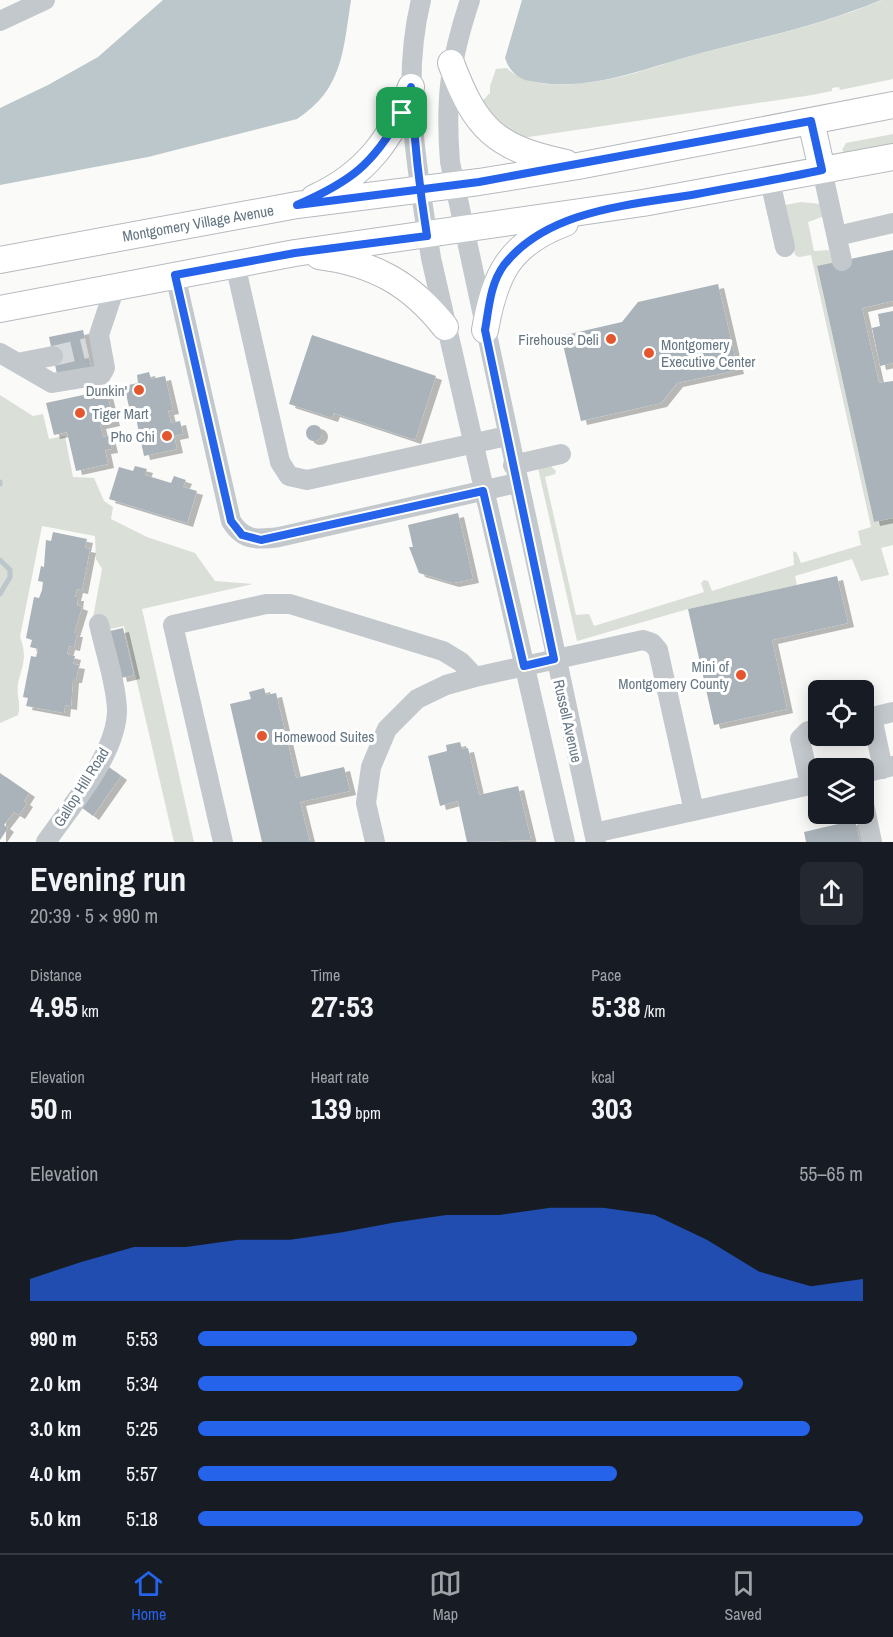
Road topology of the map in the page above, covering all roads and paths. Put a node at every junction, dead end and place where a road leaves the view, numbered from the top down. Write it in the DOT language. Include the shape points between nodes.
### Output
graph roads {
  1 [pos="45,0"];
  2 [pos="421,0"];
  3 [pos="470,0"];
  4 [pos="0,21"];
  5 [pos="451,63"];
  6 [pos="411,87"];
  7 [pos="893,105"];
  8 [pos="811,121"];
  9 [pos="893,157"];
  10 [pos="578,166"];
  11 [pos="822,170"];
  12 [pos="770,181"];
  13 [pos="455,186"];
  14 [pos="420,189"];
  15 [pos="297,205"];
  16 [pos="602,210"];
  17 [pos="893,223"];
  18 [pos="465,230"];
  19 [pos="427,236"];
  20 [pos="837,236"];
  21 [pos="785,247"];
  22 [pos="295,253"];
  23 [pos="0,261"];
  24 [pos="842,261"];
  25 [pos="235,264"];
  26 [pos="175,275"];
  27 [pos="116,287"];
  28 [pos="0,309"];
  29 [pos="445,327"];
  30 [pos="485,330"];
  31 [pos="0,353"];
  32 [pos="53,356"];
  33 [pos="17,363"];
  34 [pos="507,436"];
  35 [pos="472,444"];
  36 [pos="561,454"];
  37 [pos="515,474"];
  38 [pos="483,491"];
  39 [pos="99,624"];
  40 [pos="554,659"];
  41 [pos="524,666"];
  42 [pos="475,677"];
  43 [pos="893,712"];
  44 [pos="874,717"];
  45 [pos="808,732"];
  46 [pos="874,733"];
  47 [pos="808,765"];
  48 [pos="888,767"];
  49 [pos="808,785"];
  50 [pos="694,811"];
  51 [pos="868,824"];
  52 [pos="595,838"];
  53 [pos="46,842"];
  54 [pos="223,842"];
  55 [pos="375,842"];
  56 [pos="565,842"];
  57 [pos="872,842"];
  1 -- 4 [label="street"];
  2 -- 6 [label="street, Russell Avenue"];
  3 -- 5 [label="street, Russell Avenue"];
  5 -- 10 [label="main road" via="469,107 493,134 543,158"];
  5 -- 13 [label="street, Russell Avenue" via="447,109"];
  6 -- 14 [label="street, Russell Avenue"];
  6 -- 15 [label="main road" via="402,113 374,157 331,190"];
  7 -- 8 [label="main road, Montgomery Village Avenue"];
  8 -- 10 [label="main road, Montgomery Village Avenue"];
  8 -- 11 [label="main road"];
  9 -- 11 [label="main road"];
  10 -- 13 [label="main road, Montgomery Village Avenue"];
  11 -- 12 [label="main road"];
  11 -- 20 [label="street"];
  12 -- 16 [label="main road"];
  12 -- 21 [label="street"];
  13 -- 14 [label="main road, Montgomery Village Avenue"];
  13 -- 18 [label="street, Russell Avenue"];
  14 -- 15 [label="main road, Montgomery Village Avenue"];
  14 -- 19 [label="street, Russell Avenue"];
  15 -- 23 [label="main road, Montgomery Village Avenue"];
  16 -- 18 [label="main road"];
  16 -- 30 [label="main road" via="561,224 529,242 505,264 491,296"];
  17 -- 20 [label="street"];
  18 -- 19 [label="main road"];
  18 -- 30 [label="street, Russell Avenue"];
  19 -- 22 [label="main road"];
  19 -- 29 [label="street, Russell Avenue"];
  20 -- 24 [label="street"];
  22 -- 25 [label="main road"];
  22 -- 29 [label="main road" via="367,267 399,282 426,303"];
  25 -- 26 [label="main road"];
  25 -- 35 [label="street" via="280,462 289,476 307,480"];
  26 -- 27 [label="main road"];
  26 -- 38 [label="street" via="231,521 242,535 261,540 279,537"];
  27 -- 28 [label="main road"];
  27 -- 33 [label="street" via="94,347 105,372 48,382"];
  29 -- 35 [label="street, Russell Avenue"];
  30 -- 34 [label="street, Russell Avenue"];
  31 -- 33 [label="street"];
  32 -- 33 [label="street"];
  34 -- 35 [label="street"];
  34 -- 37 [label="street, Russell Avenue"];
  35 -- 38 [label="street, Russell Avenue"];
  36 -- 37 [label="street"];
  37 -- 38 [label="street"];
  37 -- 40 [label="street, Russell Avenue"];
  38 -- 41 [label="street, Russell Avenue"];
  39 -- 53 [label="street, Gallop Hill Road" via="116,697 116,722 100,762"];
  40 -- 41 [label="street"];
  40 -- 50 [label="street" via="643,640 655,646"];
  40 -- 52 [label="street, Russell Avenue"];
  41 -- 42 [label="street"];
  41 -- 56 [label="street, Russell Avenue"];
  42 -- 54 [label="street" via="443,651 290,604 266,604 173,626"];
  42 -- 55 [label="street" via="417,699 387,729 368,780 366,803"];
  43 -- 44 [label="street"];
  45 -- 47 [label="street" via="800,740"];
  46 -- 48 [label="street"];
  49 -- 50 [label="street"];
  50 -- 52 [label="street"];
  51 -- 57 [label="street"];
}
